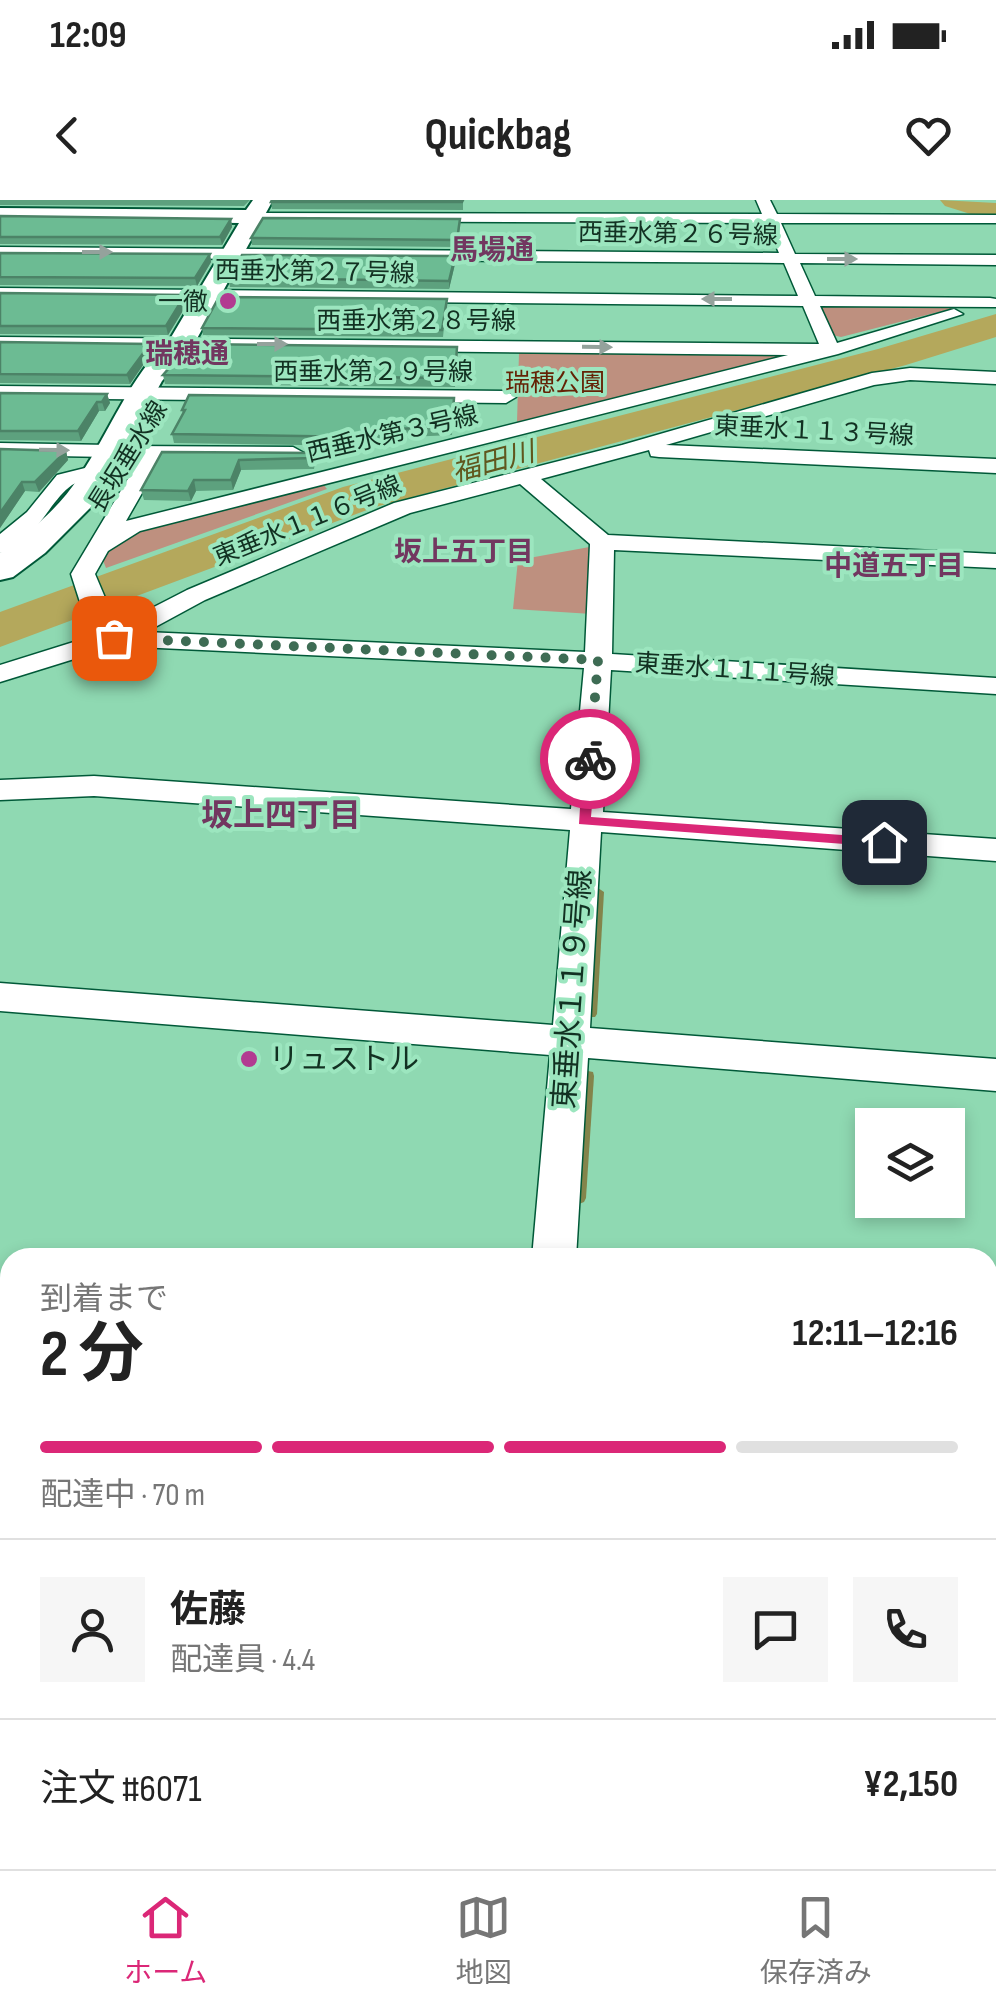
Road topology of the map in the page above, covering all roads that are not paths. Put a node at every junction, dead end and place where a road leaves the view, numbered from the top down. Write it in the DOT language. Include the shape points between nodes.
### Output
graph roads {
  1 [pos="763,200"];
  2 [pos="932,200"];
  3 [pos="258,208"];
  4 [pos="515,210"];
  5 [pos="0,214"];
  6 [pos="773,221"];
  7 [pos="994,221"];
  8 [pos="0,252"];
  9 [pos="232,253"];
  10 [pos="789,259"];
  11 [pos="996,260"];
  12 [pos="0,293"];
  13 [pos="210,294"];
  14 [pos="808,300"];
  15 [pos="993,301"];
  16 [pos="511,324"];
  17 [pos="0,342"];
  18 [pos="182,344"];
  19 [pos="831,350"];
  20 [pos="996,378"];
  21 [pos="0,392"];
  22 [pos="151,395"];
  23 [pos="502,435"];
  24 [pos="0,449"];
  25 [pos="629,449"];
  26 [pos="410,455"];
  27 [pos="124,456"];
  28 [pos="996,466"];
  29 [pos="523,476"];
  30 [pos="0,516"];
  31 [pos="35,517"];
  32 [pos="602,542"];
  33 [pos="0,546"];
  34 [pos="95,549"];
  35 [pos="996,561"];
  36 [pos="1,584"];
  37 [pos="107,631"];
  38 [pos="598,660"];
  39 [pos="0,674"];
  40 [pos="996,686"];
  41 [pos="0,790"];
  42 [pos="584,821"];
  43 [pos="996,850"];
  44 [pos="0,998"];
  45 [pos="569,1039"];
  46 [pos="996,1074"];
  47 [pos="555,1248"];
  1 -- 6 [label="street"];
  2 -- 7 [label="street"];
  3 -- 4 [label="street"];
  3 -- 5 [label="main road"];
  3 -- 9 [label="main road, 長坂垂水線"];
  4 -- 6 [label="street"];
  4 -- 16 [label="street"];
  6 -- 7 [label="street"];
  6 -- 10 [label="street"];
  8 -- 9 [label="street, 西垂水第２６号線, one-way"];
  9 -- 13 [label="main road, 長坂垂水線"];
  9 -- 16 [label="street, 西垂水第２６号線"];
  10 -- 11 [label="street, 西垂水第２６号線, one-way"];
  10 -- 14 [label="street"];
  10 -- 16 [label="street, 西垂水第２６号線"];
  12 -- 13 [label="street, 西垂水第２７号線"];
  13 -- 16 [label="street, 西垂水第２７号線"];
  13 -- 18 [label="main road, 長坂垂水線"];
  14 -- 15 [label="street, 西垂水第２７号線"];
  14 -- 16 [label="street, 西垂水第２７号線, one-way"];
  14 -- 19 [label="street"];
  15 -- 19 [label="street, 西垂水第３号線"];
  18 -- 16 [label="street, 西垂水第２８号線, one-way"];
  16 -- 19 [label="street, 西垂水第２８号線, one-way"];
  16 -- 22 [label="street, 西垂水第２９号線"];
  16 -- 23 [label="street"];
  17 -- 18 [label="street, 西垂水第２８号線"];
  18 -- 22 [label="main road, 長坂垂水線" via="185,359"];
  19 -- 23 [label="street, 西垂水第３号線"];
  20 -- 25 [label="street, 東垂水１１６号線" via="872,379"];
  21 -- 22 [label="street, 西垂水第２９号線"];
  22 -- 27 [label="main road, 長坂垂水線"];
  23 -- 26 [label="street, 西垂水第３号線"];
  24 -- 27 [label="street, one-way"];
  25 -- 28 [label="street, 東垂水１１３号線"];
  25 -- 29 [label="street, 東垂水１１６号線"];
  26 -- 27 [label="street"];
  26 -- 34 [label="street, 西垂水第３号線" via="132,526"];
  27 -- 31 [label="street" via="65,480"];
  27 -- 34 [label="street"];
  27 -- 36 [label="main road, 長坂垂水線"];
  27 -- 36 [label="main road, 長坂垂水線" via="106,498 76,532"];
  29 -- 32 [label="street"];
  29 -- 37 [label="street, 東垂水１１６号線" via="402,508"];
  30 -- 31 [label="street"];
  31 -- 33 [label="street"];
  32 -- 35 [label="street"];
  32 -- 38 [label="street, 東垂水１１９号線"];
  34 -- 37 [label="street" via="83,574"];
  37 -- 38 [label="street, 東垂水１１１号線"];
  37 -- 39 [label="street, 東垂水１１６号線"];
  38 -- 40 [label="street, 東垂水１１１号線"];
  38 -- 42 [label="street, 東垂水１１９号線"];
  41 -- 42 [label="street" via="94,786"];
  42 -- 43 [label="street"];
  42 -- 45 [label="street, 東垂水１１９号線"];
  44 -- 45 [label="street"];
  45 -- 46 [label="street"];
  45 -- 47 [label="street, 東垂水１１９号線"];
}
